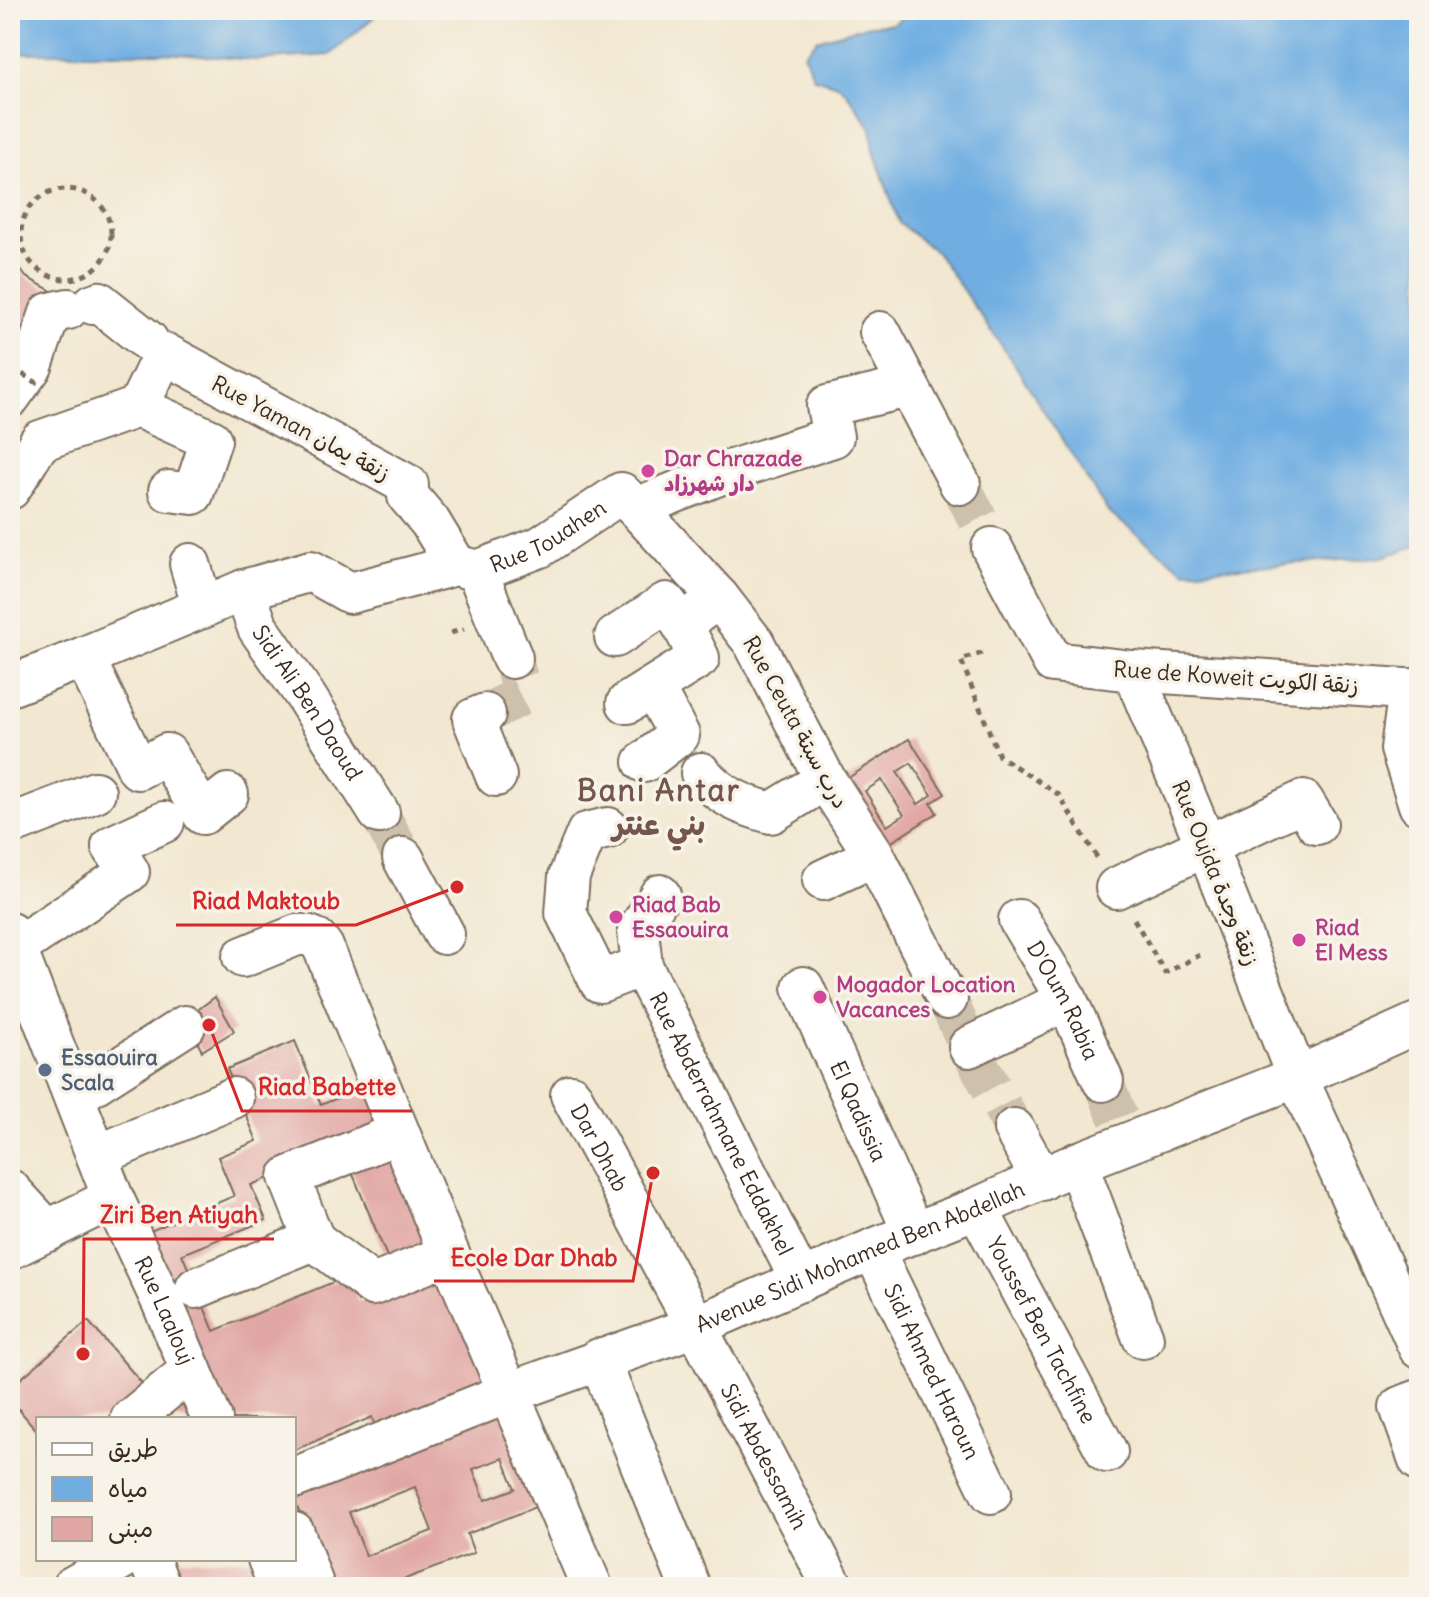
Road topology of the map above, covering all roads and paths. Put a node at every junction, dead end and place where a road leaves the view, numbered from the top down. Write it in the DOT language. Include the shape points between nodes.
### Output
graph roads {
  1 [pos="78,298"];
  2 [pos="880,332"];
  3 [pos="156,347"];
  4 [pos="20,383"];
  5 [pos="908,387"];
  6 [pos="138,407"];
  7 [pos="960,484"];
  8 [pos="10,489"];
  9 [pos="169,491"];
  10 [pos="636,508"];
  11 [pos="992,548"];
  12 [pos="190,564"];
  13 [pos="466,568"];
  14 [pos="244,590"];
  15 [pos="719,598"];
  16 [pos="203,608"];
  17 [pos="682,624"];
  18 [pos="615,637"];
  19 [pos="982,653"];
  20 [pos="84,657"];
  21 [pos="512,658"];
  22 [pos="1133,671"];
  23 [pos="10,686"];
  24 [pos="1414,690"];
  25 [pos="485,714"];
  26 [pos="644,762"];
  27 [pos="701,773"];
  28 [pos="496,776"];
  29 [pos="95,792"];
  30 [pos="805,792"];
  31 [pos="228,794"];
  32 [pos="1419,805"];
  33 [pos="379,813"];
  34 [pos="164,822"];
  35 [pos="1317,824"];
  36 [pos="10,825"];
  37 [pos="608,828"];
  38 [pos="1206,845"];
  39 [pos="403,858"];
  40 [pos="1116,888"];
  41 [pos="660,895"];
  42 [pos="1019,920"];
  43 [pos="444,934"];
  44 [pos="1200,955"];
  45 [pos="243,957"];
  46 [pos="16,963"];
  47 [pos="642,966"];
  48 [pos="803,987"];
  49 [pos="947,999"];
  50 [pos="1067,1000"];
  51 [pos="1419,1022"];
  52 [pos="185,1026"];
  53 [pos="969,1047"];
  54 [pos="1297,1077"];
  55 [pos="1103,1081"];
  56 [pos="571,1095"];
  57 [pos="74,1097"];
  58 [pos="233,1098"];
  59 [pos="1014,1129"];
  60 [pos="399,1133"];
  61 [pos="97,1156"];
  62 [pos="1077,1163"];
  63 [pos="1042,1180"];
  64 [pos="10,1190"];
  65 [pos="113,1198"];
  66 [pos="977,1208"];
  67 [pos="48,1231"];
  68 [pos="914,1234"];
  69 [pos="314,1240"];
  70 [pos="10,1249"];
  71 [pos="873,1249"];
  72 [pos="449,1254"];
  73 [pos="801,1281"];
  74 [pos="178,1295"];
  75 [pos="696,1326"];
  76 [pos="1143,1338"];
  77 [pos="1419,1348"];
  78 [pos="599,1359"];
  79 [pos="191,1370"];
  80 [pos="508,1393"];
  81 [pos="1419,1400"];
  82 [pos="133,1417"];
  83 [pos="211,1417"];
  84 [pos="1107,1452"];
  85 [pos="1419,1460"];
  86 [pos="296,1477"];
  87 [pos="991,1493"];
  88 [pos="296,1538"];
  89 [pos="150,1561"];
  90 [pos="269,1561"];
  91 [pos="160,1587"];
  92 [pos="279,1587"];
  93 [pos="314,1587"];
  94 [pos="592,1587"];
  95 [pos="690,1587"];
  96 [pos="833,1587"];
  1 -- 1 [label="path" via="88,274 108,252 110,222 92,197 63,189 48,192 26,212 21,242 35,268 60,280"];
  1 -- 3 [label="street, Rue Yaman زنقة يمان" via="99,302"];
  1 -- 4 [label="street" via="50,313 32,366"];
  2 -- 5 [label="street"];
  3 -- 6 [label="street"];
  3 -- 13 [label="street, Rue Yaman زنقة يمان" via="408,485 408,496"];
  5 -- 7 [label="street"];
  5 -- 10 [label="street, Rue Touahen" via="827,406 833,437"];
  6 -- 8 [label="street" via="40,441"];
  6 -- 9 [label="street" via="211,440 193,494"];
  10 -- 13 [label="street, Rue Touahen" via="621,493 540,547"];
  10 -- 15 [label="street, Rue Ceuta درب سبتة"];
  11 -- 22 [label="street, Rue de Koweit زنقة الكويت" via="1053,662"];
  12 -- 16 [label="street"];
  13 -- 14 [label="street, Rue Touahen" via="350,593 311,571"];
  13 -- 21 [label="street, Rue Yaman زنقة يمان"];
  14 -- 16 [label="street, Rue Touahen"];
  14 -- 33 [label="street, Sidi Ali Ben Daoud" via="258,628"];
  15 -- 17 [label="street"];
  15 -- 49 [label="street, Rue Ceuta درب سبتة" via="754,643 825,779 873,853"];
  16 -- 20 [label="street, Rue Touahen"];
  17 -- 18 [label="street" via="666,603"];
  17 -- 26 [label="street" via="699,658 640,695 679,735"];
  19 -- 40 [label="path" via="961,660 999,756 1058,794"];
  20 -- 23 [label="street, Rue Touahen"];
  20 -- 31 [label="street" via="138,769 167,754 203,814"];
  22 -- 24 [label="street, Rue de Koweit زنقة الكويت"];
  22 -- 38 [label="street, Rue Oujda زنقة وجدة"];
  24 -- 32 [label="street" via="1401,749"];
  25 -- 28 [label="street" via="473,719"];
  27 -- 30 [label="street" via="744,806 771,813"];
  29 -- 36 [label="street"];
  34 -- 46 [label="street" via="112,846 129,872"];
  35 -- 38 [label="street" via="1303,801"];
  37 -- 47 [label="street, Rue Abderrahmane Eddakhel" via="587,833 569,876 566,913 600,982"];
  38 -- 40 [label="street"];
  38 -- 54 [label="street, Rue Oujda زنقة وجدة"];
  39 -- 43 [label="street"];
  40 -- 44 [label="path" via="1165,973"];
  41 -- 47 [label="street, Rue Abderrahmane Eddakhel" via="638,930"];
  42 -- 50 [label="street, D'Oum Rabia"];
  45 -- 60 [label="street" via="297,935 319,941"];
  46 -- 57 [label="street, Rue Laalouj"];
  47 -- 73 [label="street, Rue Abderrahmane Eddakhel"];
  48 -- 68 [label="street, El Qadissia"];
  50 -- 53 [label="street"];
  50 -- 55 [label="street, D'Oum Rabia"];
  51 -- 54 [label="street, Avenue Sidi Mohamed Ben Abdellah"];
  52 -- 57 [label="street"];
  54 -- 62 [label="street, Avenue Sidi Mohamed Ben Abdellah" via="1124,1137"];
  54 -- 77 [label="street, Rue Oujda زنقة وجدة"];
  56 -- 75 [label="street, Dar Dhab"];
  57 -- 61 [label="street, Rue Laalouj"];
  58 -- 61 [label="street"];
  59 -- 63 [label="street"];
  60 -- 69 [label="street" via="289,1177"];
  60 -- 72 [label="street"];
  61 -- 65 [label="street, Rue Laalouj"];
  62 -- 63 [label="street, Avenue Sidi Mohamed Ben Abdellah"];
  62 -- 76 [label="street"];
  63 -- 66 [label="street, Avenue Sidi Mohamed Ben Abdellah"];
  64 -- 67 [label="street"];
  65 -- 67 [label="street"];
  65 -- 74 [label="street, Rue Laalouj"];
  66 -- 68 [label="street, Avenue Sidi Mohamed Ben Abdellah"];
  66 -- 84 [label="street, Youssef Ben Tachfine"];
  67 -- 70 [label="street"];
  68 -- 71 [label="street, Avenue Sidi Mohamed Ben Abdellah"];
  69 -- 72 [label="street" via="373,1285"];
  69 -- 74 [label="street"];
  71 -- 73 [label="street, Avenue Sidi Mohamed Ben Abdellah"];
  71 -- 87 [label="street, Sidi Ahmed Haroun"];
  72 -- 80 [label="street"];
  73 -- 75 [label="street, Avenue Sidi Mohamed Ben Abdellah"];
  74 -- 79 [label="street, Rue Laalouj"];
  75 -- 78 [label="street, Avenue Sidi Mohamed Ben Abdellah"];
  75 -- 96 [label="street, Sidi Abdessamih"];
  78 -- 80 [label="street, Avenue Sidi Mohamed Ben Abdellah"];
  78 -- 95 [label="street"];
  79 -- 82 [label="street"];
  79 -- 83 [label="street, Rue Laalouj"];
  80 -- 86 [label="street, Avenue Sidi Mohamed Ben Abdellah"];
  80 -- 94 [label="street"];
  81 -- 85 [label="street" via="1400,1407"];
  88 -- 93 [label="street"];
  89 -- 91 [label="street"];
  90 -- 92 [label="street"];
}
